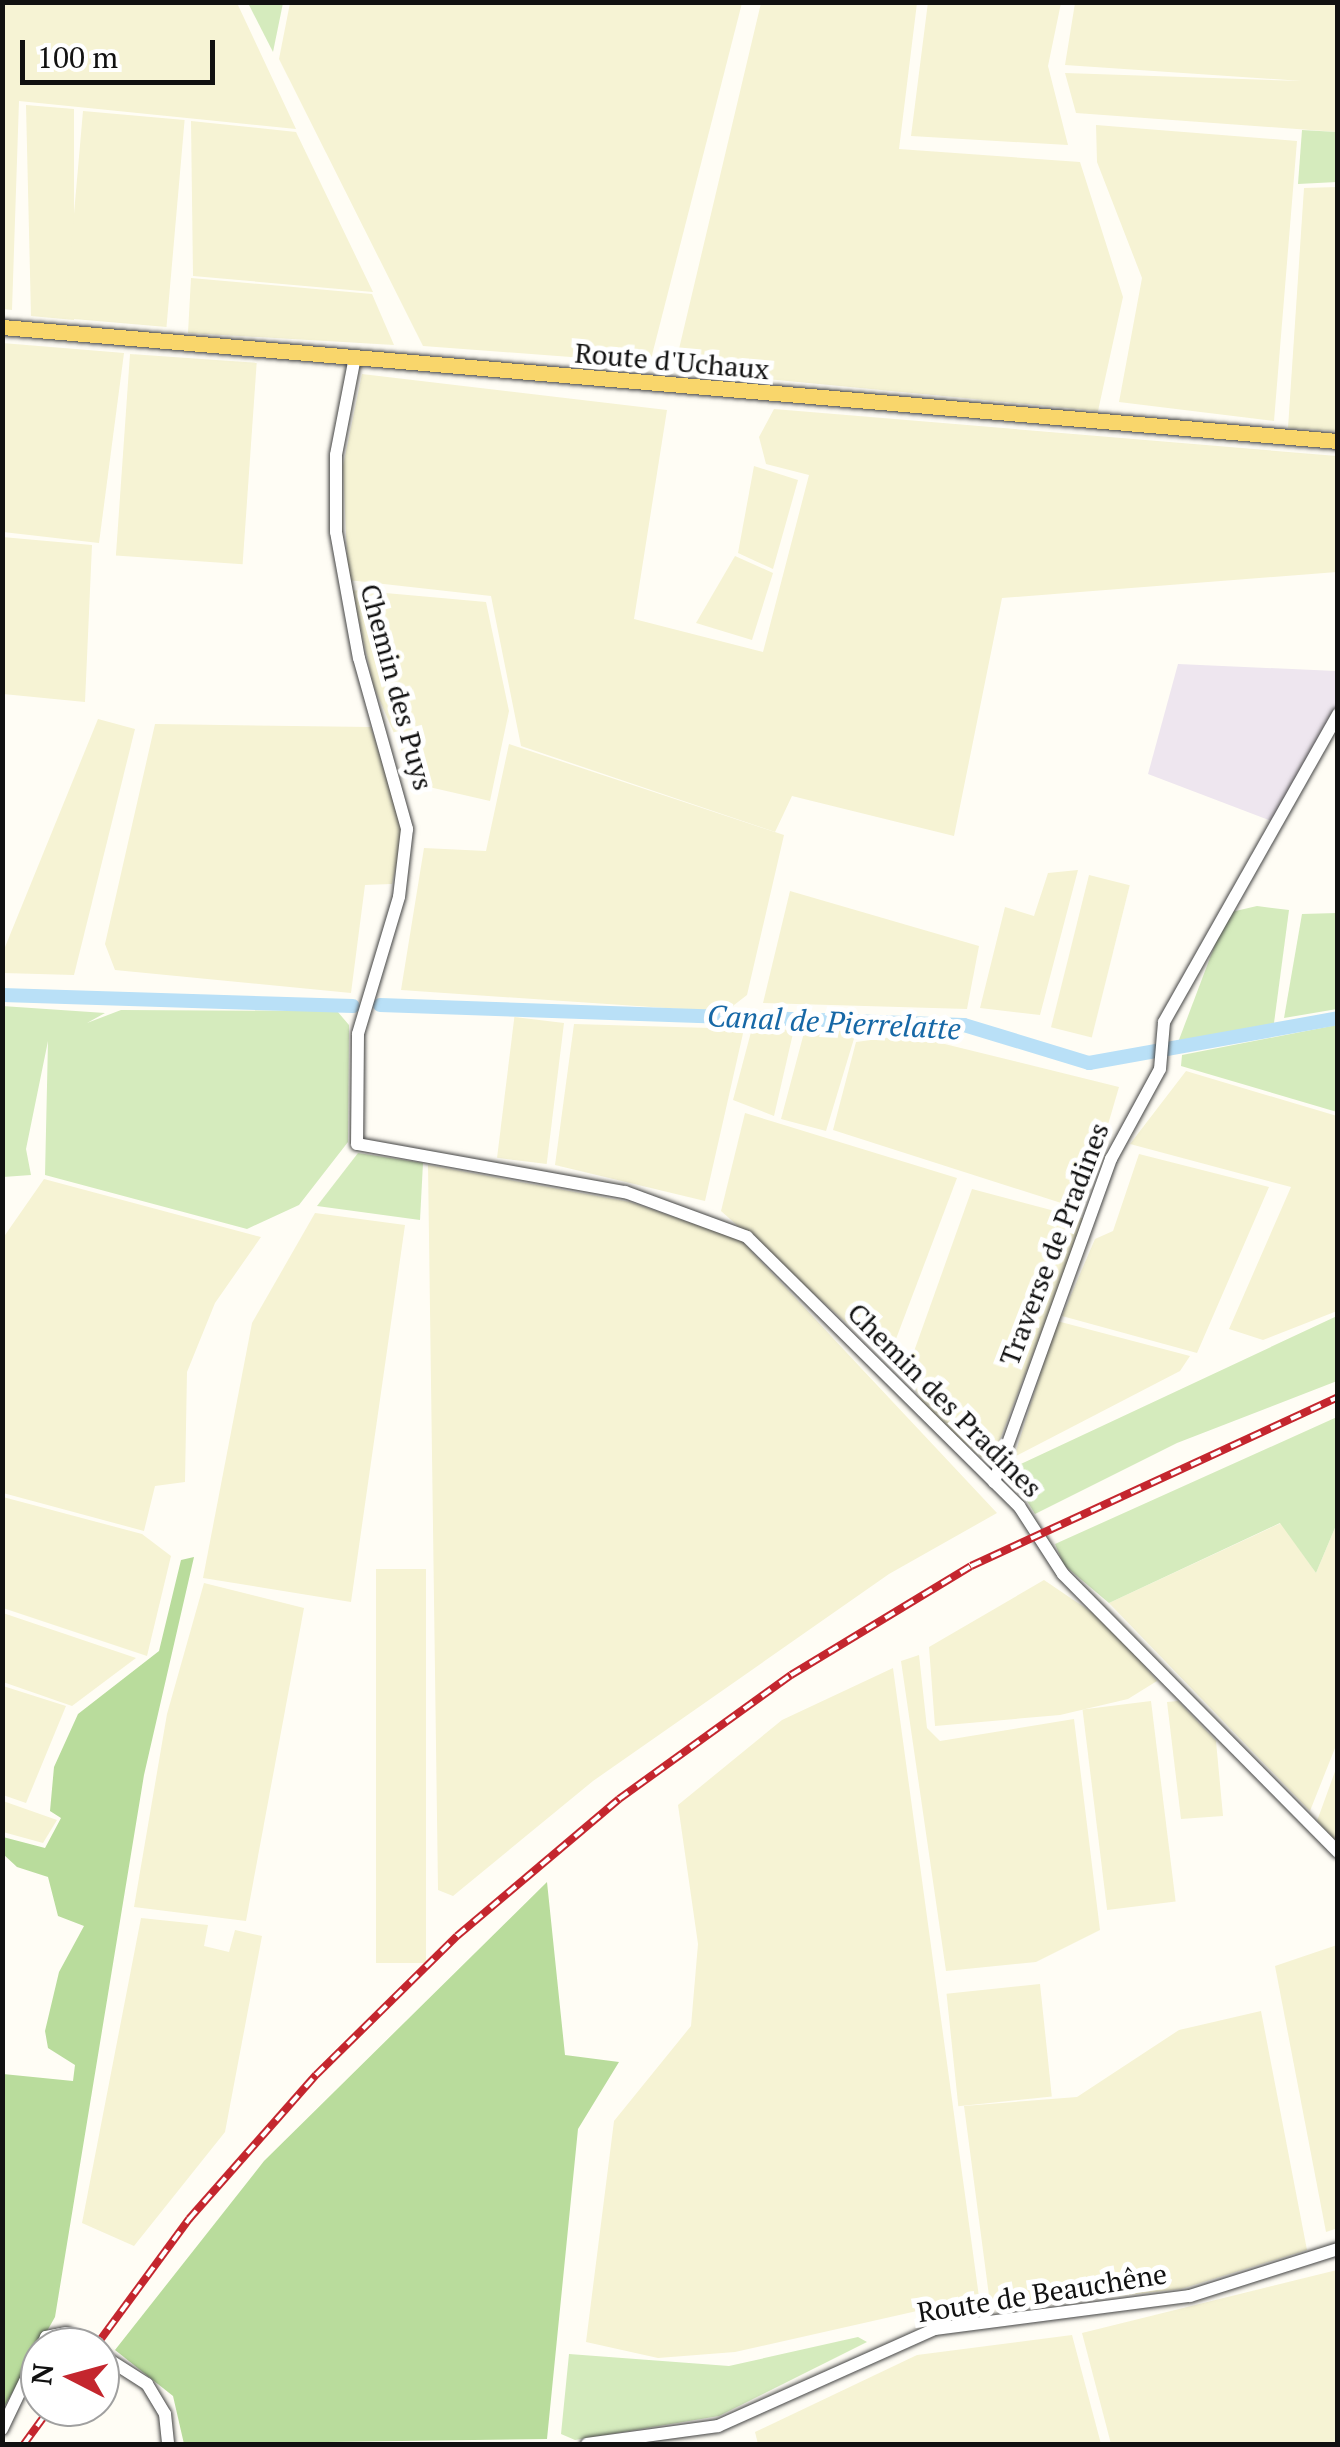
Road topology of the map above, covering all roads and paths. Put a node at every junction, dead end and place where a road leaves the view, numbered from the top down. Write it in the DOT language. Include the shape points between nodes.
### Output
graph roads {
  1 [pos="2,328"];
  2 [pos="355,357"];
  3 [pos="1338,441"];
  4 [pos="1338,714"];
  5 [pos="358,1144"];
  6 [pos="994,1482"];
  7 [pos="1338,1852"];
  8 [pos="1338,2249"];
  9 [pos="120,2368"];
  10 [pos="20,2387"];
  11 [pos="2,2430"];
  12 [pos="168,2444"];
  13 [pos="587,2444"];
  1 -- 2 [label="main road, Route d'Uchaux"];
  2 -- 3 [label="main road, Route d'Uchaux"];
  2 -- 5 [label="street, Chemin des Puys" via="336,454 336,532 359,658 407,829 399,896 358,1034"];
  4 -- 6 [label="street, Traverse de Pradines" via="1218,912 1111,1158"];
  5 -- 6 [label="street, Chemin des Pradines" via="608,1188 732,1229 765,1251 882,1380"];
  6 -- 7 [label="street, Chemin des Pradines" via="1063,1574"];
  8 -- 13 [label="street, Route de Beauchêne" via="1190,2296 935,2329 718,2426"];
  9 -- 12 [label="street" via="147,2384 166,2414"];
  10 -- 11 [label="street"];
}
